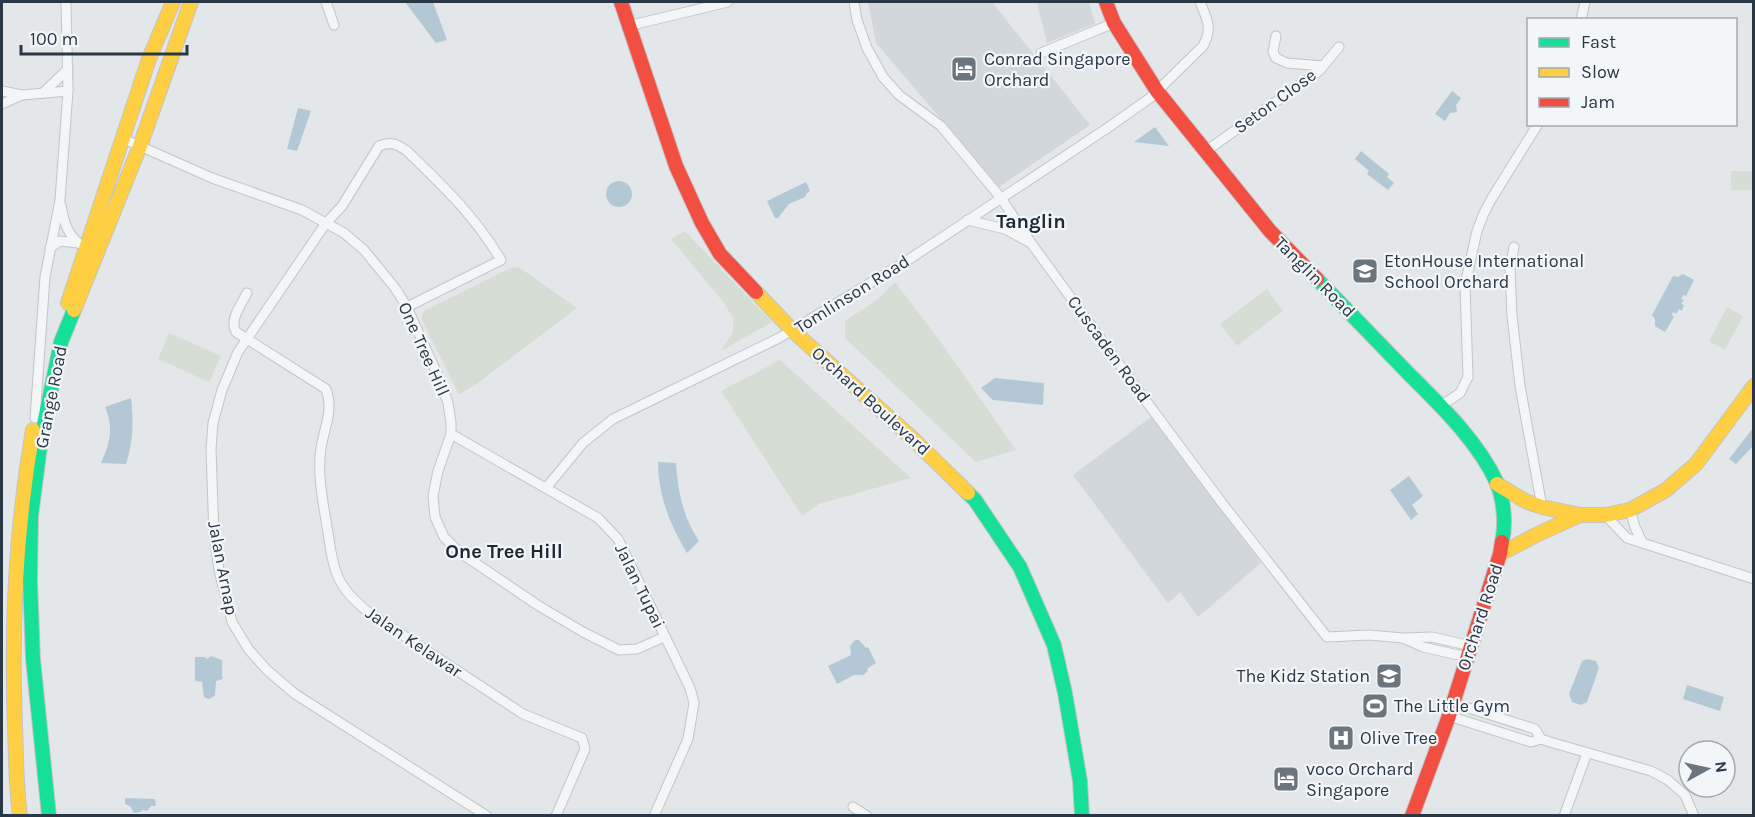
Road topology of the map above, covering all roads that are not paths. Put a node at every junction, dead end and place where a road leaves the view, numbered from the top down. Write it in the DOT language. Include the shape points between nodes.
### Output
graph roads {
  1 [pos="66,2"];
  2 [pos="173,2"];
  3 [pos="190,2"];
  4 [pos="326,2"];
  5 [pos="621,2"];
  6 [pos="728,2"];
  7 [pos="854,2"];
  8 [pos="1106,2"];
  9 [pos="1200,2"];
  10 [pos="1585,2"];
  11 [pos="1581,18"];
  12 [pos="1114,23"];
  13 [pos="334,25"];
  14 [pos="628,26"];
  15 [pos="1276,36"];
  16 [pos="1339,47"];
  17 [pos="1041,53"];
  18 [pos="1323,66"];
  19 [pos="68,69"];
  20 [pos="2,91"];
  21 [pos="68,91"];
  22 [pos="1157,91"];
  23 [pos="43,93"];
  24 [pos="22,95"];
  25 [pos="2,104"];
  26 [pos="1537,126"];
  27 [pos="124,139"];
  28 [pos="140,146"];
  29 [pos="1206,151"];
  30 [pos="1001,198"];
  31 [pos="60,200"];
  32 [pos="967,220"];
  33 [pos="326,223"];
  34 [pos="1031,243"];
  35 [pos="82,245"];
  36 [pos="1514,247"];
  37 [pos="50,248"];
  38 [pos="247,293"];
  39 [pos="407,307"];
  40 [pos="792,330"];
  41 [pos="246,339"];
  42 [pos="1754,386"];
  43 [pos="1441,406"];
  44 [pos="35,418"];
  45 [pos="451,434"];
  46 [pos="1497,484"];
  47 [pos="546,488"];
  48 [pos="1542,507"];
  49 [pos="1630,510"];
  50 [pos="1580,515"];
  51 [pos="1605,515"];
  52 [pos="1642,542"];
  53 [pos="1500,555"];
  54 [pos="1754,579"];
  55 [pos="664,637"];
  56 [pos="1469,652"];
  57 [pos="13,698"];
  58 [pos="38,698"];
  59 [pos="1451,710"];
  60 [pos="1541,739"];
  61 [pos="1587,753"];
  62 [pos="853,807"];
  63 [pos="20,816"];
  64 [pos="49,816"];
  65 [pos="487,816"];
  66 [pos="556,816"];
  67 [pos="654,816"];
  68 [pos="867,816"];
  69 [pos="1082,816"];
  70 [pos="1412,816"];
  71 [pos="1564,816"];
  72 [pos="1694,816"];
  1 -- 19 [label="street"];
  2 -- 27 [label="main road, Grange Road" via="149,59"];
  3 -- 28 [label="main road, Grange Road"];
  4 -- 13 [label="street"];
  5 -- 14 [label="main road, Orchard Boulevard"];
  6 -- 14 [label="street"];
  7 -- 30 [label="street, Cuscaden Road" via="867,48 883,77 899,95 941,126"];
  8 -- 12 [label="main road, Tanglin Road"];
  9 -- 22 [label="street, Tomlinson Road" via="1209,35 1203,46"];
  10 -- 11 [label="street"];
  12 -- 17 [label="street"];
  12 -- 22 [label="main road, Tanglin Road"];
  14 -- 40 [label="main road, Orchard Boulevard" via="676,166 702,223 720,254"];
  15 -- 18 [label="street" via="1276,58 1287,63"];
  16 -- 18 [label="street, Seton Close"];
  18 -- 29 [label="street, Seton Close"];
  19 -- 21 [label="street"];
  19 -- 23 [label="street"];
  20 -- 24 [label="street"];
  21 -- 23 [label="street"];
  21 -- 31 [label="street"];
  22 -- 29 [label="main road, Tanglin Road"];
  22 -- 30 [label="street, Tomlinson Road"];
  23 -- 24 [label="street"];
  24 -- 25 [label="street"];
  26 -- 43 [label="street" via="1477,231 1465,285 1468,377 1460,393"];
  27 -- 28 [label="street, One Tree Hill"];
  27 -- 35 [label="main road, Grange Road"];
  28 -- 33 [label="street, One Tree Hill"];
  28 -- 58 [label="main road, Grange Road" via="61,342 41,439 31,516 30,580"];
  29 -- 43 [label="main road, Tanglin Road" via="1270,231"];
  30 -- 32 [label="street, Tomlinson Road"];
  30 -- 34 [label="street, Cuscaden Road"];
  31 -- 35 [label="street" via="66,228"];
  31 -- 37 [label="street"];
  32 -- 34 [label="street" via="1005,229"];
  32 -- 40 [label="street, Tomlinson Road"];
  33 -- 39 [label="street, One Tree Hill" via="364,250"];
  33 -- 39 [label="street, Jalan Arnap" via="342,206 379,146 388,143 407,151 462,205 501,260"];
  33 -- 41 [label="street, Jalan Arnap"];
  34 -- 56 [label="street, Cuscaden Road" via="1222,503 1328,637 1432,637"];
  35 -- 37 [label="street" via="60,241"];
  35 -- 44 [label="main road, Grange Road"];
  36 -- 48 [label="street" via="1510,269 1512,316"];
  37 -- 44 [label="street"];
  38 -- 41 [label="street" via="233,321 236,332"];
  39 -- 45 [label="street, One Tree Hill" via="448,403"];
  40 -- 47 [label="street, Tomlinson Road" via="614,419 583,443"];
  40 -- 69 [label="main road, Orchard Boulevard" via="956,479 975,500 1020,567 1054,645 1080,781"];
  41 -- 65 [label="street, Jalan Arnap" via="222,390 211,449 214,536 232,622 255,657 295,694"];
  41 -- 66 [label="street, Jalan Kelawar" via="326,389 330,409 319,475 338,576 351,597 523,714 578,735 584,741 585,749"];
  42 -- 49 [label="main road" via="1696,464 1666,490"];
  43 -- 46 [label="main road, Tanglin Road" via="1476,448"];
  44 -- 57 [label="main road, Grange Road" via="14,588"];
  45 -- 47 [label="street, Jalan Tupai"];
  45 -- 55 [label="street, One Tree Hill" via="433,496 435,517 444,537 459,552 539,606 619,650 637,649"];
  46 -- 48 [label="main road"];
  46 -- 53 [label="main road, Tanglin Road" via="1504,522"];
  47 -- 55 [label="street, Jalan Tupai" via="598,518 618,539"];
  48 -- 50 [label="main road"];
  49 -- 51 [label="main road"];
  49 -- 52 [label="street"];
  50 -- 51 [label="main road"];
  50 -- 53 [label="main road"];
  51 -- 52 [label="street" via="1622,534"];
  52 -- 54 [label="street"];
  53 -- 56 [label="main road, Orchard Road"];
  55 -- 67 [label="street, Jalan Tupai" via="694,703 688,739"];
  56 -- 59 [label="main road, Orchard Road"];
  57 -- 58 [label="main road" via="26,684 34,688"];
  57 -- 63 [label="main road, Grange Road"];
  58 -- 64 [label="main road, Grange Road"];
  59 -- 60 [label="street" via="1531,742"];
  59 -- 60 [label="street" via="1534,729"];
  59 -- 70 [label="main road, Orchard Road"];
  60 -- 61 [label="street"];
  61 -- 71 [label="street"];
  61 -- 72 [label="street" via="1651,771 1668,780 1685,795"];
  62 -- 68 [label="street"];
}
